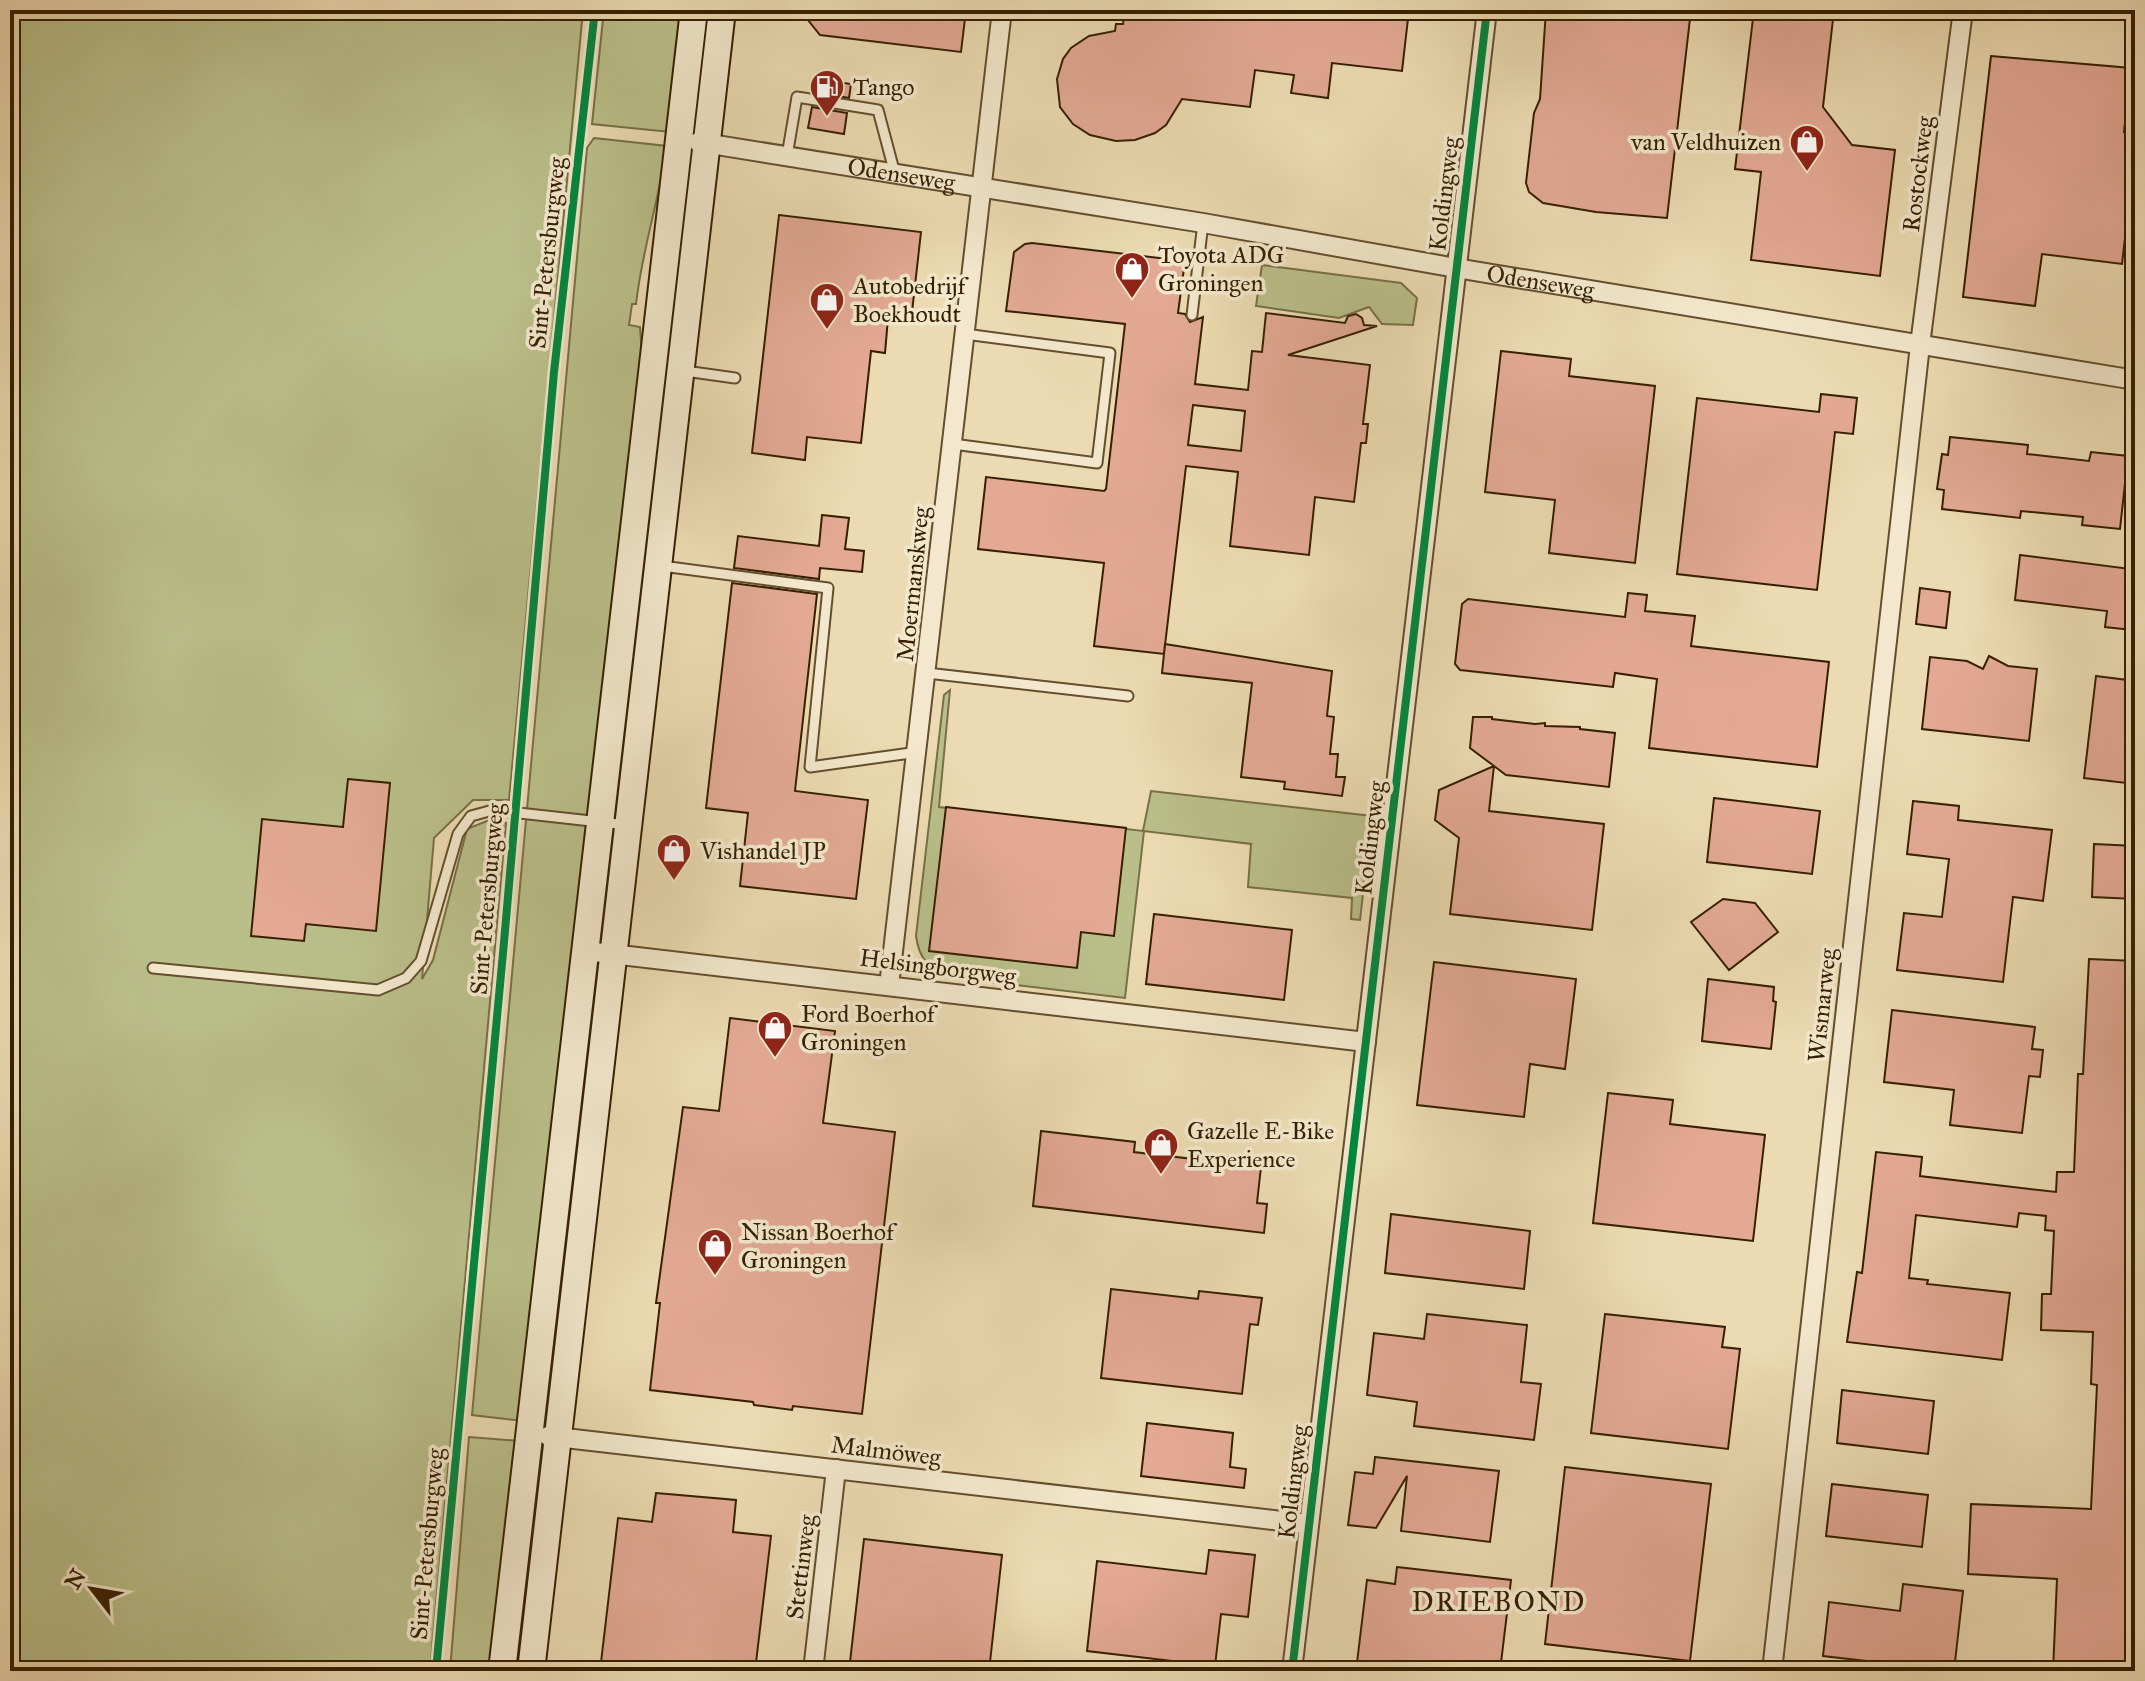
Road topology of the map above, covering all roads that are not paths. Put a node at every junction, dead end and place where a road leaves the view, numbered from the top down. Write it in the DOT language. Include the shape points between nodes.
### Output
graph roads {
  1 [pos="694,10"];
  2 [pos="722,10"];
  3 [pos="1002,10"];
  4 [pos="1487,10"];
  5 [pos="1963,10"];
  6 [pos="679,140"];
  7 [pos="708,144"];
  8 [pos="787,156"];
  9 [pos="895,174"];
  10 [pos="982,188"];
  11 [pos="1203,223"];
  12 [pos="1456,268"];
  13 [pos="1192,315"];
  14 [pos="965,334"];
  15 [pos="1920,345"];
  16 [pos="654,367"];
  17 [pos="681,371"];
  18 [pos="735,378"];
  19 [pos="2135,380"];
  20 [pos="953,444"];
  21 [pos="631,562"];
  22 [pos="659,566"];
  23 [pos="927,673"];
  24 [pos="1128,696"];
  25 [pos="918,752"];
  26 [pos="601,822"];
  27 [pos="628,825"];
  28 [pos="586,951"];
  29 [pos="613,954"];
  30 [pos="153,968"];
  31 [pos="889,986"];
  32 [pos="1366,1042"];
  33 [pos="529,1434"];
  34 [pos="558,1437"];
  35 [pos="836,1469"];
  36 [pos="1308,1524"];
  37 [pos="502,1671"];
  38 [pos="531,1671"];
  39 [pos="813,1671"];
  40 [pos="1292,1671"];
  41 [pos="1772,1671"];
  1 -- 6 [label="street"];
  2 -- 7 [label="street"];
  3 -- 10 [label="street"];
  4 -- 12 [label="street, Koldingweg"];
  5 -- 15 [label="street, Rostockweg"];
  6 -- 7 [label="street, Odenseweg"];
  6 -- 16 [label="street"];
  7 -- 8 [label="street, Odenseweg"];
  7 -- 17 [label="street"];
  8 -- 9 [label="street, Odenseweg"];
  8 -- 9 [label="lane" via="797,97 878,110"];
  9 -- 10 [label="street, Odenseweg"];
  10 -- 11 [label="street, Odenseweg"];
  10 -- 14 [label="street, Moermanskweg"];
  11 -- 12 [label="street, Odenseweg"];
  11 -- 13 [label="lane"];
  12 -- 15 [label="street, Odenseweg"];
  12 -- 32 [label="street, Koldingweg"];
  14 -- 20 [label="street, Moermanskweg"];
  14 -- 20 [label="lane" via="1110,353 1106,395 1097,463"];
  15 -- 19 [label="street, Odenseweg"];
  15 -- 41 [label="street, Wismarweg"];
  16 -- 17 [label="lane"];
  16 -- 21 [label="street"];
  17 -- 18 [label="lane"];
  17 -- 22 [label="street"];
  20 -- 23 [label="street, Moermanskweg"];
  21 -- 22 [label="lane"];
  21 -- 26 [label="street"];
  22 -- 25 [label="lane" via="828,588 810,767"];
  22 -- 27 [label="street"];
  23 -- 24 [label="lane"];
  23 -- 25 [label="street, Moermanskweg"];
  25 -- 31 [label="street, Moermanskweg"];
  26 -- 27 [label="lane"];
  26 -- 28 [label="street"];
  26 -- 30 [label="lane" via="493,810 471,816 458,834 426,951 414,970 388,988"];
  27 -- 29 [label="street"];
  28 -- 29 [label="street, Helsingborgweg"];
  28 -- 33 [label="street"];
  29 -- 31 [label="street, Helsingborgweg"];
  29 -- 34 [label="street"];
  31 -- 32 [label="street, Helsingborgweg"];
  32 -- 36 [label="street, Koldingweg"];
  33 -- 34 [label="street, Malmöweg"];
  33 -- 37 [label="street"];
  34 -- 35 [label="street, Malmöweg"];
  34 -- 38 [label="street"];
  35 -- 36 [label="street, Malmöweg"];
  35 -- 39 [label="street, Stettinweg"];
  36 -- 40 [label="street, Koldingweg"];
}
